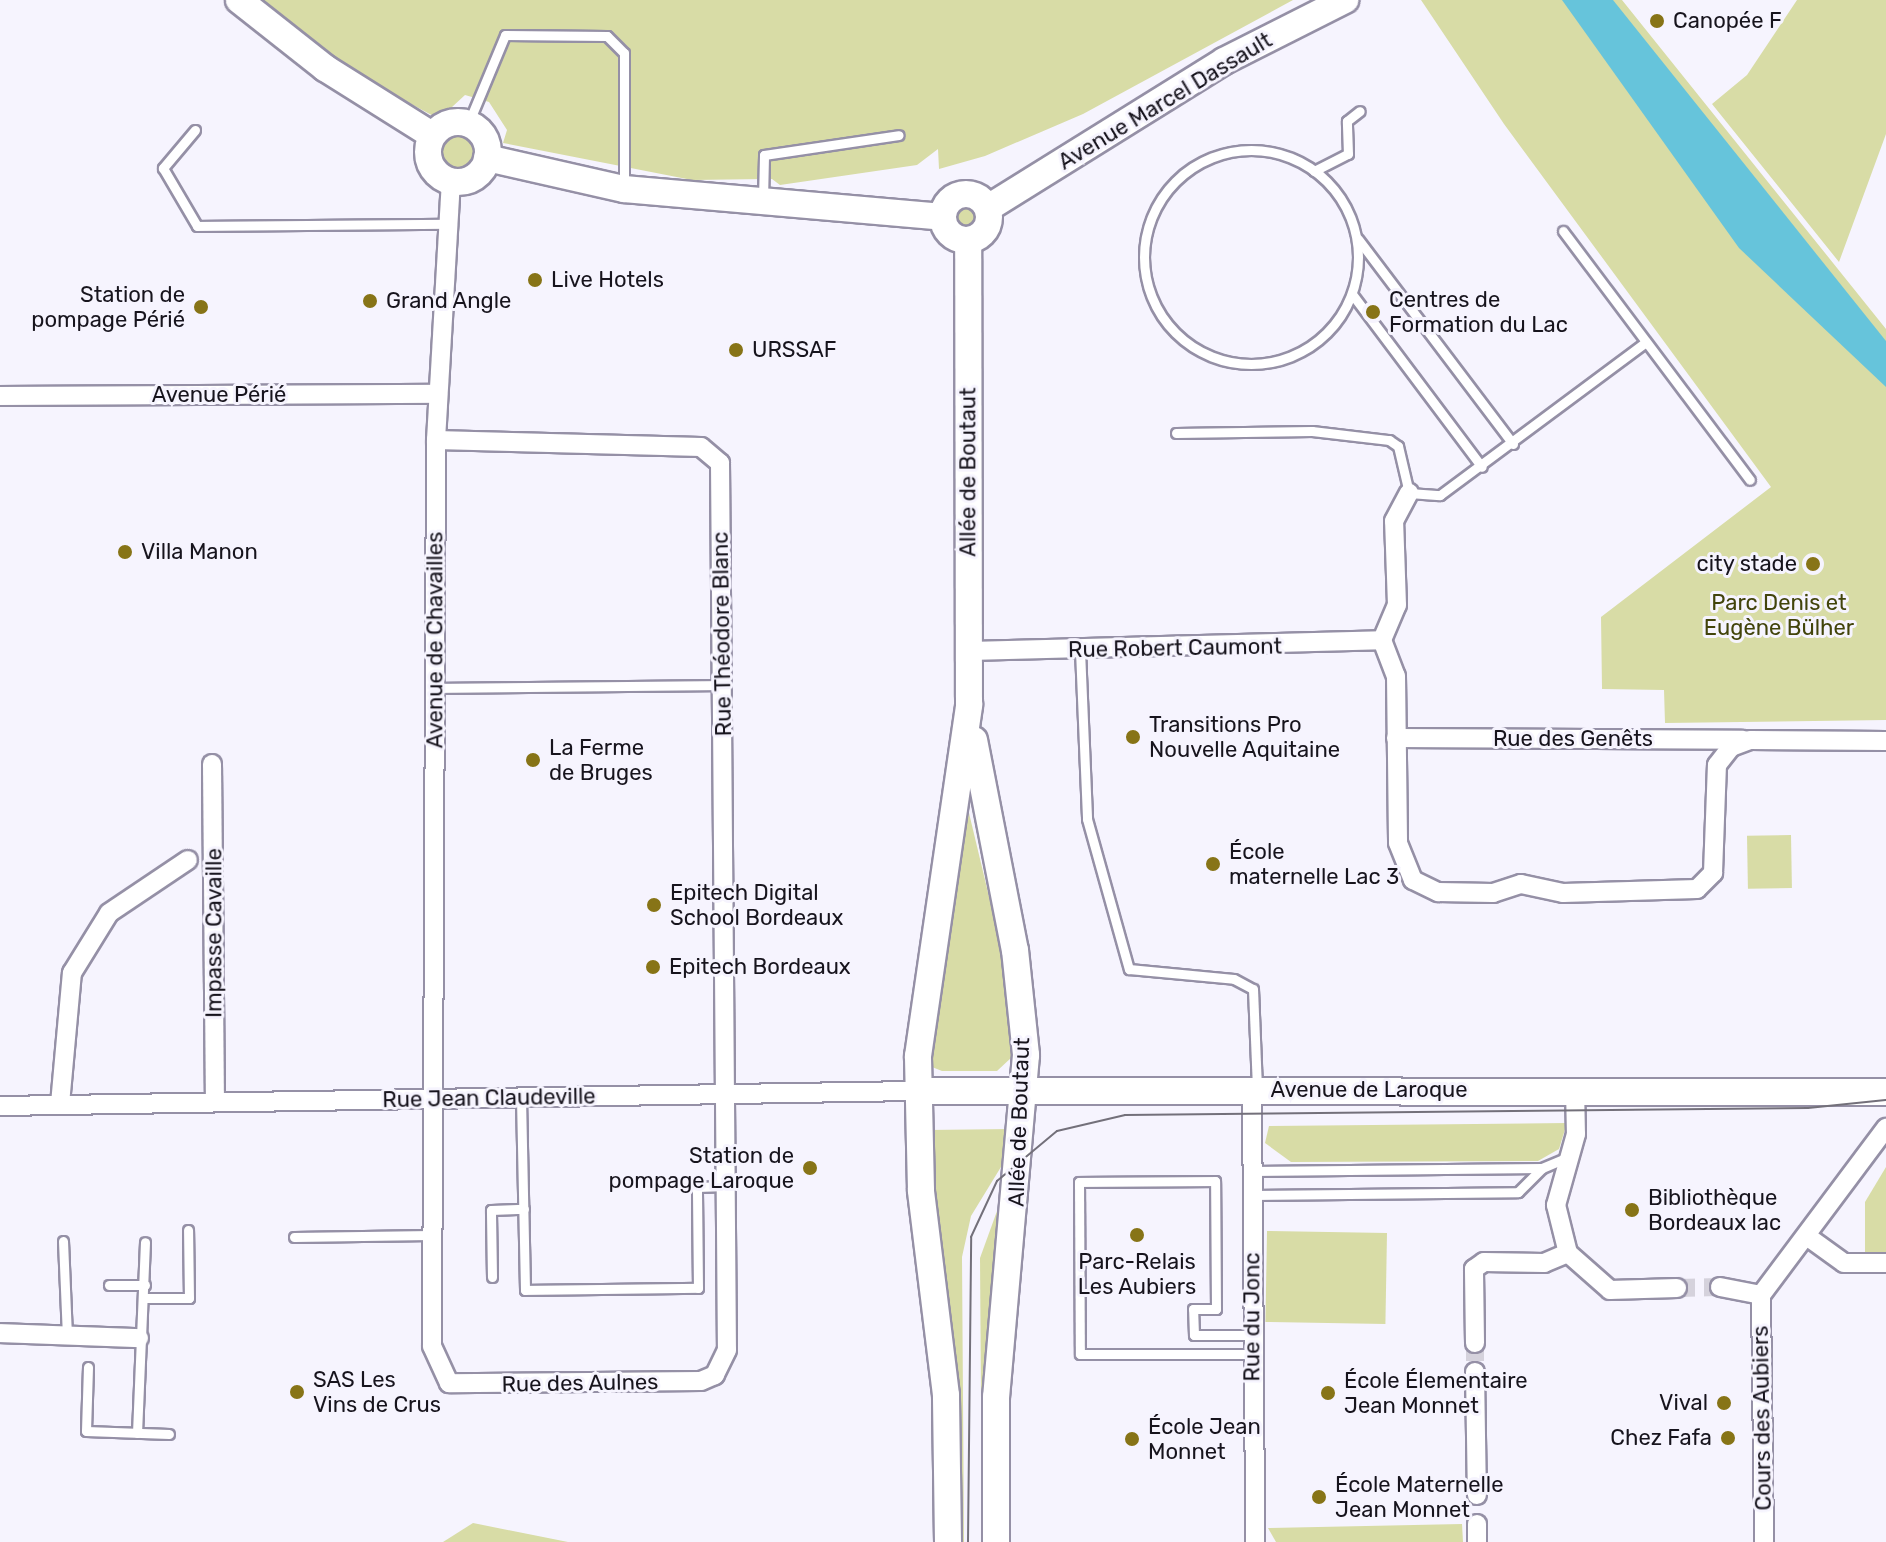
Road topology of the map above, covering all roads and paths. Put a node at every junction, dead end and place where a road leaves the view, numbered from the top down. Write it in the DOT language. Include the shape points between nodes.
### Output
graph roads {
  1 [pos="239,0"];
  2 [pos="1345,0"];
  3 [pos="1360,111"];
  4 [pos="468,124"];
  5 [pos="195,130"];
  6 [pos="432,135"];
  7 [pos="899,135"];
  8 [pos="487,158"];
  9 [pos="1314,171"];
  10 [pos="451,181"];
  11 [pos="624,189"];
  12 [pos="763,203"];
  13 [pos="988,208"];
  14 [pos="943,217"];
  15 [pos="445,224"];
  16 [pos="1563,231"];
  17 [pos="1357,238"];
  18 [pos="968,240"];
  19 [pos="1352,294"];
  20 [pos="1645,343"];
  21 [pos="438,394"];
  22 [pos="0,396"];
  23 [pos="1176,433"];
  24 [pos="436,440"];
  25 [pos="1513,444"];
  26 [pos="1482,467"];
  27 [pos="1750,480"];
  28 [pos="1409,493"];
  29 [pos="1382,640"];
  30 [pos="1080,650"];
  31 [pos="969,651"];
  32 [pos="722,685"];
  33 [pos="434,688"];
  34 [pos="969,705"];
  35 [pos="1396,738"];
  36 [pos="1750,740"];
  37 [pos="1886,741"];
  38 [pos="212,764"];
  39 [pos="188,860"];
  40 [pos="1886,1073"];
  41 [pos="1575,1088"];
  42 [pos="1715,1088"];
  43 [pos="1254,1090"];
  44 [pos="918,1091"];
  45 [pos="1024,1091"];
  46 [pos="1886,1092"];
  47 [pos="725,1095"];
  48 [pos="521,1098"];
  49 [pos="435,1099"];
  50 [pos="215,1102"];
  51 [pos="60,1104"];
  52 [pos="0,1106"];
  53 [pos="1886,1128"];
  54 [pos="1572,1156"];
  55 [pos="1542,1168"];
  56 [pos="1252,1171"];
  57 [pos="726,1186"];
  58 [pos="1252,1195"];
  59 [pos="524,1209"];
  60 [pos="188,1230"];
  61 [pos="431,1235"];
  62 [pos="294,1237"];
  63 [pos="1808,1237"];
  64 [pos="63,1241"];
  65 [pos="145,1242"];
  66 [pos="1568,1253"];
  67 [pos="1886,1263"];
  68 [pos="492,1277"];
  69 [pos="109,1285"];
  70 [pos="145,1285"];
  71 [pos="1720,1287"];
  72 [pos="1677,1288"];
  73 [pos="1761,1295"];
  74 [pos="145,1298"];
  75 [pos="0,1333"];
  76 [pos="67,1335"];
  77 [pos="139,1338"];
  78 [pos="1475,1343"];
  79 [pos="1252,1344"];
  80 [pos="88,1367"];
  81 [pos="1475,1372"];
  82 [pos="137,1433"];
  83 [pos="169,1434"];
  84 [pos="1477,1495"];
  85 [pos="948,1542"];
  86 [pos="996,1542"];
  87 [pos="1255,1542"];
  88 [pos="1764,1542"];
  1 -- 6 [label="main road" via="325,68"];
  2 -- 13 [label="main road, Avenue Marcel Dassault" via="1224,61"];
  3 -- 9 [label="lane" via="1347,121 1348,154"];
  4 -- 6 [label="main road" via="454,122"];
  4 -- 8 [label="main road" via="480,131"];
  4 -- 11 [label="lane" via="505,35 607,36 624,53"];
  5 -- 15 [label="lane" via="163,168 197,226"];
  6 -- 10 [label="main road" via="430,164"];
  7 -- 12 [label="lane" via="764,155"];
  8 -- 10 [label="main road" via="474,177"];
  8 -- 11 [label="main road"];
  9 -- 17 [label="lane" via="1339,196"];
  9 -- 19 [label="lane" via="1254,150 1196,166 1152,217 1147,285 1184,341 1214,358 1253,364 1286,359 1317,342"];
  10 -- 15 [label="street, Avenue de Chavailles"];
  11 -- 12 [label="main road"];
  12 -- 14 [label="main road"];
  13 -- 14 [label="main road" via="977,195 960,193"];
  13 -- 18 [label="main road" via="985,232"];
  14 -- 18 [label="main road" via="949,233"];
  15 -- 21 [label="street, Avenue de Chavailles"];
  16 -- 20 [label="lane"];
  17 -- 19 [label="lane"];
  17 -- 25 [label="lane"];
  18 -- 31 [label="main road, Allée de Boutaut"];
  19 -- 26 [label="lane"];
  20 -- 25 [label="lane"];
  20 -- 27 [label="lane"];
  21 -- 22 [label="street, Avenue Périé"];
  21 -- 24 [label="street, Avenue de Chavailles"];
  23 -- 28 [label="lane" via="1312,431 1389,440 1398,446"];
  24 -- 32 [label="street, Rue Théodore Blanc" via="714,453 720,463"];
  24 -- 33 [label="street, Avenue de Chavailles"];
  25 -- 26 [label="lane"];
  26 -- 28 [label="lane" via="1448,493"];
  28 -- 29 [label="street" via="1394,521 1397,605"];
  29 -- 30 [label="street, Rue Robert Caumont"];
  29 -- 35 [label="street" via="1396,676"];
  30 -- 31 [label="street, Rue Robert Caumont"];
  30 -- 43 [label="lane" via="1087,819 1129,969 1234,979 1253,989"];
  31 -- 34 [label="main road, Allée de Boutaut"];
  32 -- 33 [label="lane"];
  32 -- 47 [label="street, Rue Théodore Blanc"];
  33 -- 49 [label="street, Avenue de Chavailles"];
  34 -- 44 [label="main road, Allée de Boutaut" via="929,952"];
  34 -- 45 [label="main road, Allée de Boutaut" via="1015,950"];
  35 -- 36 [label="street, Rue des Genêts"];
  35 -- 36 [label="street" via="1398,843 1422,888 1697,889 1713,873 1712,811 1722,755"];
  36 -- 37 [label="street, Rue des Genêts"];
  38 -- 50 [label="street, Impasse Cavaille"];
  39 -- 51 [label="street" via="109,913 72,973"];
  40 -- 42 [label="main road, Avenue de Laroque" via="1754,1078"];
  41 -- 42 [label="main road, Avenue de Laroque"];
  41 -- 43 [label="main road, Avenue de Laroque"];
  41 -- 54 [label="street"];
  42 -- 46 [label="main road, Avenue de Laroque"];
  43 -- 45 [label="main road, Avenue de Laroque"];
  43 -- 56 [label="street, Rue du Jonc"];
  44 -- 45 [label="main road, Avenue de Laroque"];
  44 -- 47 [label="street, Rue Jean Claudeville"];
  44 -- 85 [label="main road, Allée de Boutaut" via="921,1190 946,1395"];
  45 -- 86 [label="main road, Allée de Boutaut" via="996,1397"];
  47 -- 48 [label="street, Rue Jean Claudeville"];
  47 -- 57 [label="street, Rue des Aulnes"];
  48 -- 49 [label="street, Rue Jean Claudeville"];
  48 -- 59 [label="lane"];
  49 -- 50 [label="street, Rue Jean Claudeville"];
  49 -- 61 [label="street, Rue des Aulnes"];
  50 -- 51 [label="street, Rue Jean Claudeville"];
  51 -- 52 [label="street, Rue Jean Claudeville"];
  53 -- 63 [label="street"];
  54 -- 55 [label="lane"];
  54 -- 66 [label="street" via="1556,1205"];
  55 -- 56 [label="lane"];
  55 -- 58 [label="lane" via="1518,1192"];
  56 -- 58 [label="street, Rue du Jonc"];
  57 -- 59 [label="lane" via="697,1187 698,1288 525,1290"];
  57 -- 61 [label="street, Rue des Aulnes" via="727,1350 715,1375 449,1383 436,1367"];
  58 -- 79 [label="street, Rue du Jonc"];
  59 -- 68 [label="lane" via="491,1210"];
  60 -- 74 [label="lane" via="189,1298"];
  61 -- 62 [label="lane"];
  63 -- 67 [label="street" via="1844,1263"];
  63 -- 73 [label="street"];
  64 -- 76 [label="lane"];
  65 -- 70 [label="lane"];
  66 -- 72 [label="street" via="1610,1290"];
  66 -- 78 [label="street" via="1544,1263 1484,1262 1474,1269"];
  69 -- 70 [label="lane"];
  70 -- 74 [label="lane"];
  71 -- 73 [label="street"];
  73 -- 88 [label="street, Cours des Aubiers"];
  74 -- 77 [label="lane"];
  75 -- 76 [label="street"];
  76 -- 77 [label="street"];
  77 -- 82 [label="lane"];
  79 -- 79 [label="lane" via="1194,1335 1193,1309 1216,1309 1215,1181 1079,1182 1080,1354"];
  79 -- 87 [label="street, Rue du Jonc"];
  80 -- 82 [label="lane" via="86,1431"];
  81 -- 84 [label="street"];
  82 -- 83 [label="lane"];
}
